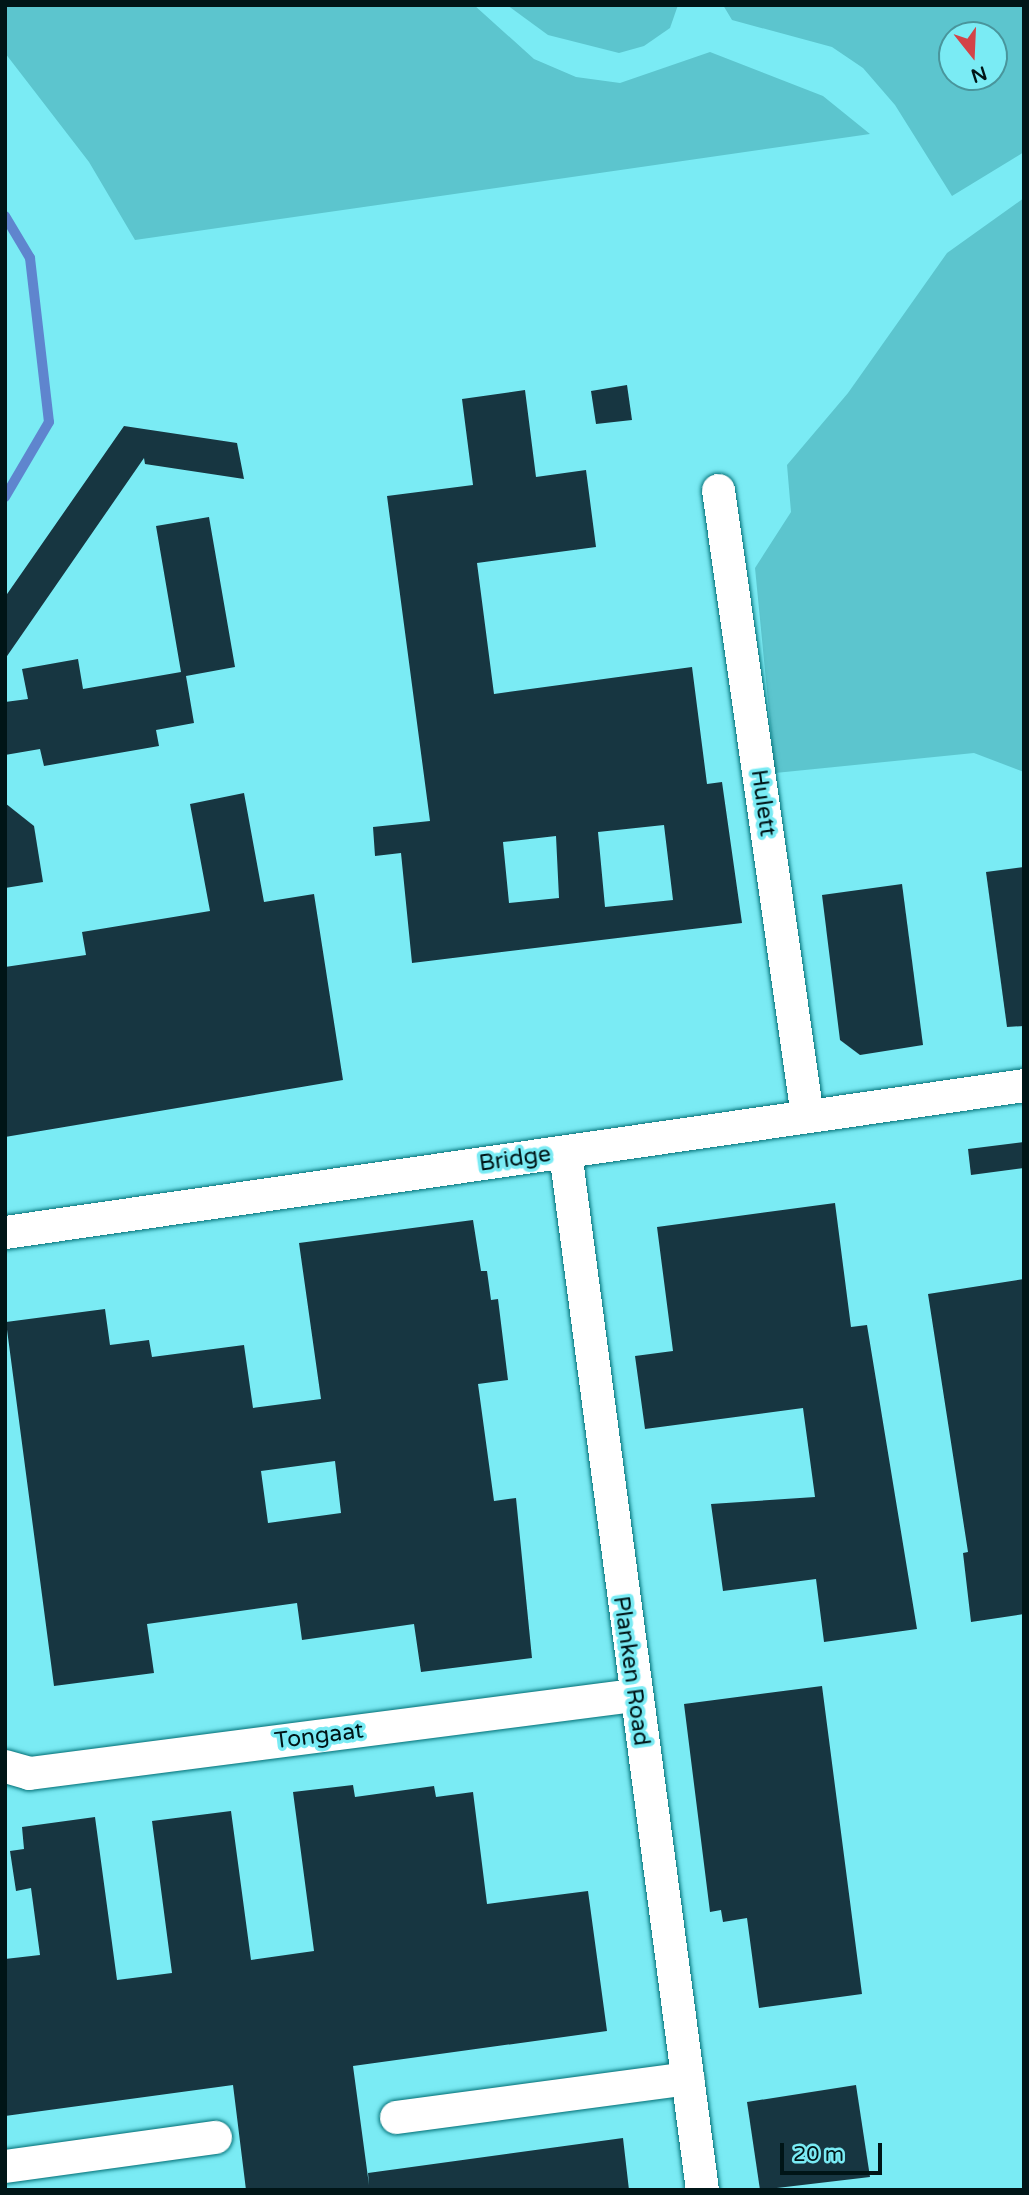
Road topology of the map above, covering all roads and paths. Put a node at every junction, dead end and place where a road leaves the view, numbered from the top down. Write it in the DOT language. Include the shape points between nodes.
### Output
graph roads {
  1 [pos="718,490"];
  2 [pos="1024,1085"];
  3 [pos="807,1116"];
  4 [pos="565,1152"];
  5 [pos="5,1231"];
  6 [pos="634,1695"];
  7 [pos="5,1766"];
  8 [pos="687,2078"];
  9 [pos="396,2117"];
  10 [pos="215,2137"];
  11 [pos="5,2166"];
  12 [pos="702,2190"];
  1 -- 3 [label="street, Hulett"];
  2 -- 3 [label="street, Bridge"];
  3 -- 4 [label="street, Bridge"];
  4 -- 5 [label="street, Bridge"];
  4 -- 6 [label="street, Planken Road"];
  6 -- 7 [label="street, Tongaat" via="29,1773"];
  6 -- 8 [label="street, Planken Road"];
  8 -- 9 [label="street"];
  8 -- 12 [label="street, Planken Road"];
  10 -- 11 [label="street"];
}
